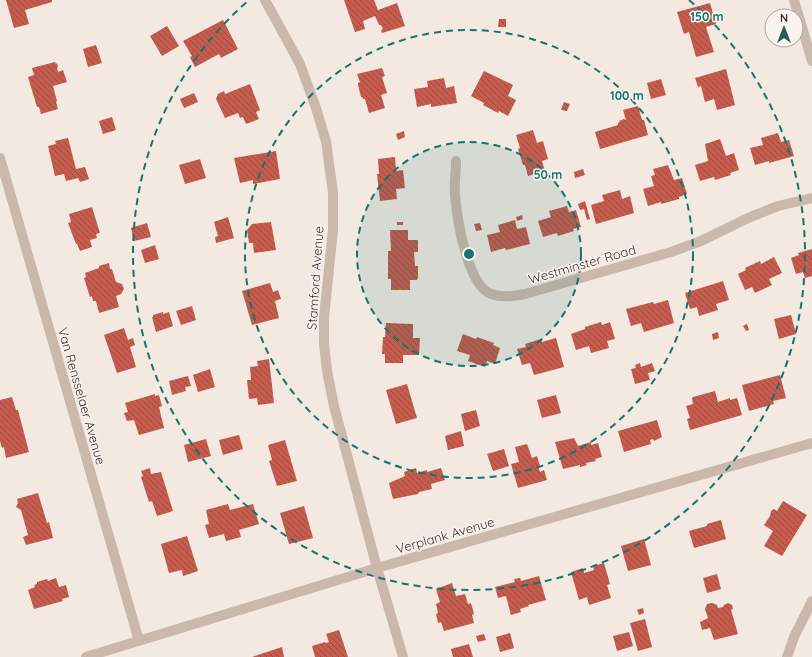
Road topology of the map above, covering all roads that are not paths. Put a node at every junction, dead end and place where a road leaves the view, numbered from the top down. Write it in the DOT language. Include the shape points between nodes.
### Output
graph roads {
  1 [pos="265,0"];
  2 [pos="794,0"];
  3 [pos="812,61"];
  4 [pos="0,158"];
  5 [pos="456,161"];
  6 [pos="812,198"];
  7 [pos="812,443"];
  8 [pos="377,568"];
  9 [pos="812,601"];
  10 [pos="139,641"];
  11 [pos="86,657"];
  12 [pos="403,657"];
  13 [pos="787,657"];
  1 -- 8 [label="street, Stamford Avenue" via="300,64 326,141 333,193 333,223 324,317 327,371"];
  2 -- 3 [label="street"];
  4 -- 10 [label="street, Van Rensselaer Avenue"];
  5 -- 6 [label="street, Westminster Road" via="457,214 473,273 483,288 491,294 508,297 671,252 778,206"];
  7 -- 8 [label="street, Verplank Avenue"];
  8 -- 10 [label="street, Verplank Avenue"];
  8 -- 12 [label="street, Stamford Avenue"];
  9 -- 13 [label="street"];
  10 -- 11 [label="street, Verplank Avenue"];
}
